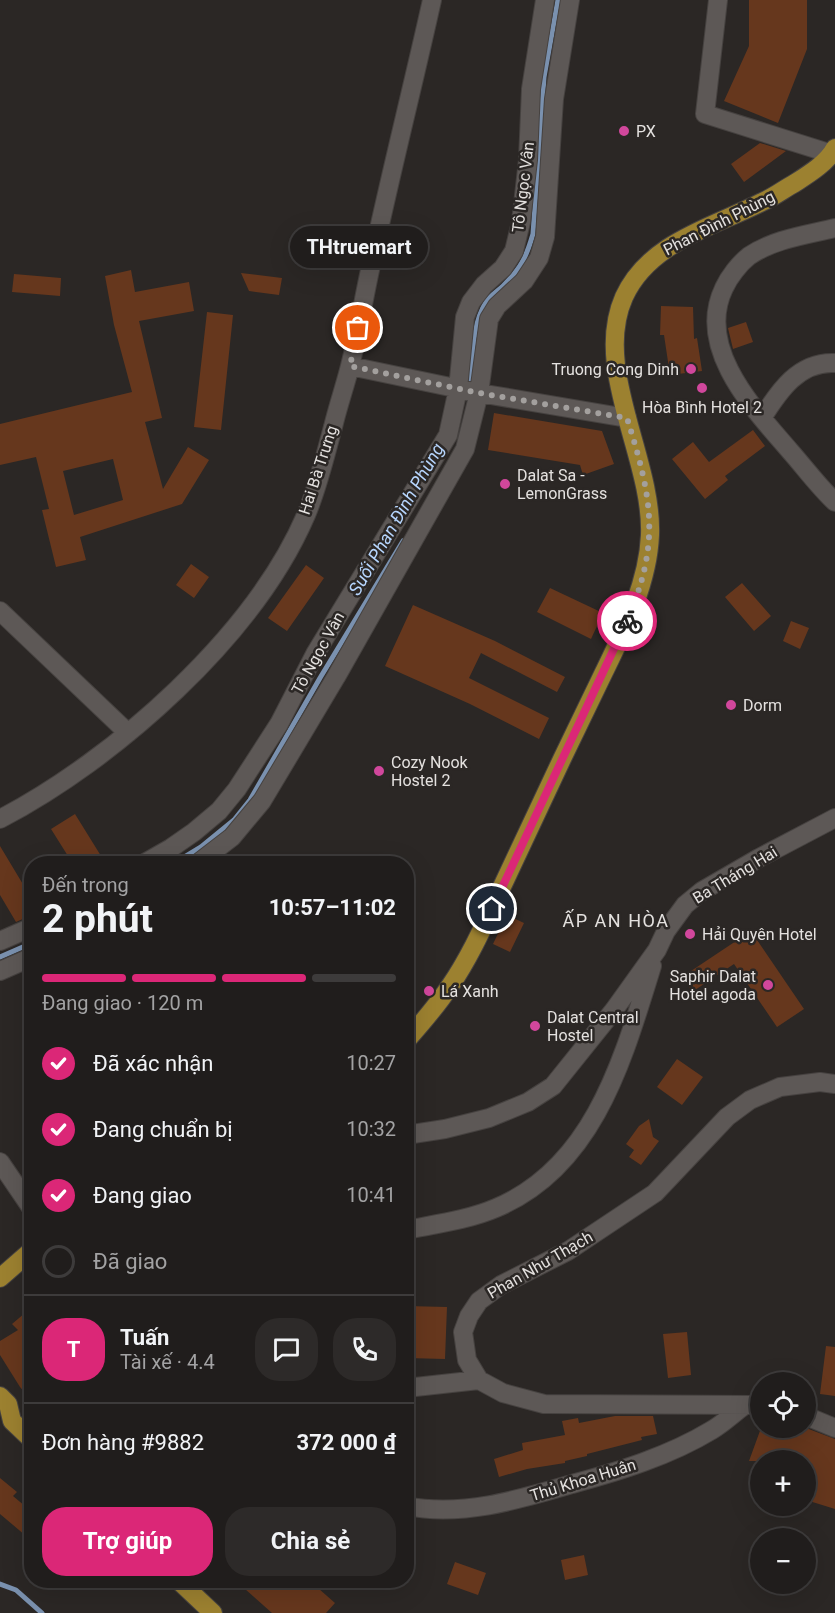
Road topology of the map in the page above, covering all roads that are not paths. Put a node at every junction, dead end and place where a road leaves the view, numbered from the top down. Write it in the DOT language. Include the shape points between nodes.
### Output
graph roads {
  1 [pos="432,0"];
  2 [pos="544,0"];
  3 [pos="570,0"];
  4 [pos="718,0"];
  5 [pos="834,153"];
  6 [pos="835,228"];
  7 [pos="835,363"];
  8 [pos="350,366"];
  9 [pos="458,389"];
  10 [pos="479,393"];
  11 [pos="627,418"];
  12 [pos="762,418"];
  13 [pos="835,502"];
  14 [pos="0,611"];
  15 [pos="128,733"];
  16 [pos="835,818"];
  17 [pos="0,819"];
  18 [pos="158,856"];
  19 [pos="207,856"];
  20 [pos="24,930"];
  21 [pos="0,941"];
  22 [pos="657,950"];
  23 [pos="24,960"];
  24 [pos="0,971"];
  25 [pos="414,1032"];
  26 [pos="835,1084"];
  27 [pos="414,1134"];
  28 [pos="0,1162"];
  29 [pos="24,1197"];
  30 [pos="414,1228"];
  31 [pos="24,1257"];
  32 [pos="0,1278"];
  33 [pos="479,1380"];
  34 [pos="414,1387"];
  35 [pos="0,1396"];
  36 [pos="750,1405"];
  37 [pos="750,1407"];
  38 [pos="816,1420"];
  39 [pos="6,1421"];
  40 [pos="835,1428"];
  41 [pos="24,1434"];
  42 [pos="414,1507"];
  43 [pos="186,1588"];
  44 [pos="213,1613"];
  1 -- 8 [label="street, Hai Bà Trưng"];
  2 -- 9 [label="street, Tô Ngọc Vân" via="531,89 521,222 514,251 471,302 465,317"];
  3 -- 10 [label="street, Tô Ngọc Vân" via="554,99 544,237 539,258 524,281 489,319"];
  4 -- 5 [label="street" via="705,114"];
  5 -- 11 [label="main road, Phan Đình Phùng" via="765,201 682,239 638,273 623,298 617,325 615,363"];
  6 -- 12 [label="street" via="779,241 748,257 728,278 719,297 717,337 728,369"];
  7 -- 12 [label="street" via="807,367 779,391"];
  8 -- 9 [label="street"];
  8 -- 15 [label="street, Hai Bà Trưng" via="319,479 276,571 214,651"];
  9 -- 10 [label="street"];
  9 -- 18 [label="street, Tô Ngọc Vân" via="448,435 315,654 279,724 219,811"];
  10 -- 11 [label="street"];
  10 -- 19 [label="street, Tô Ngọc Vân" via="465,449 336,678 262,801 232,837"];
  11 -- 25 [label="main road, Phan Đình Phùng" via="648,497 650,534 636,599 484,927 452,985"];
  12 -- 13 [label="street"];
  14 -- 15 [label="street"];
  15 -- 17 [label="street, Hai Bà Trưng" via="70,777"];
  16 -- 22 [label="street, Ba Tháng Hai" via="702,891 685,905"];
  20 -- 21 [label="street"];
  22 -- 27 [label="street, Ba Tháng Hai" via="553,1086 528,1102 489,1118"];
  22 -- 30 [label="street" via="618,1068 596,1115 563,1162 535,1188 495,1208"];
  23 -- 24 [label="street"];
  26 -- 33 [label="street, Phan Như Thạch" via="780,1087 750,1100 727,1117 654,1192 568,1251 501,1285 479,1301 464,1332 466,1360"];
  28 -- 29 [label="street"];
  31 -- 32 [label="main road"];
  33 -- 34 [label="street"];
  33 -- 36 [label="street" via="502,1394 544,1404"];
  35 -- 39 [label="main road" via="8,1404"];
  37 -- 42 [label="street, Thủ Khoa Huân" via="666,1453 621,1471 485,1507"];
  38 -- 40 [label="street"];
  39 -- 41 [label="main road"];
  43 -- 44 [label="main road"];
}
